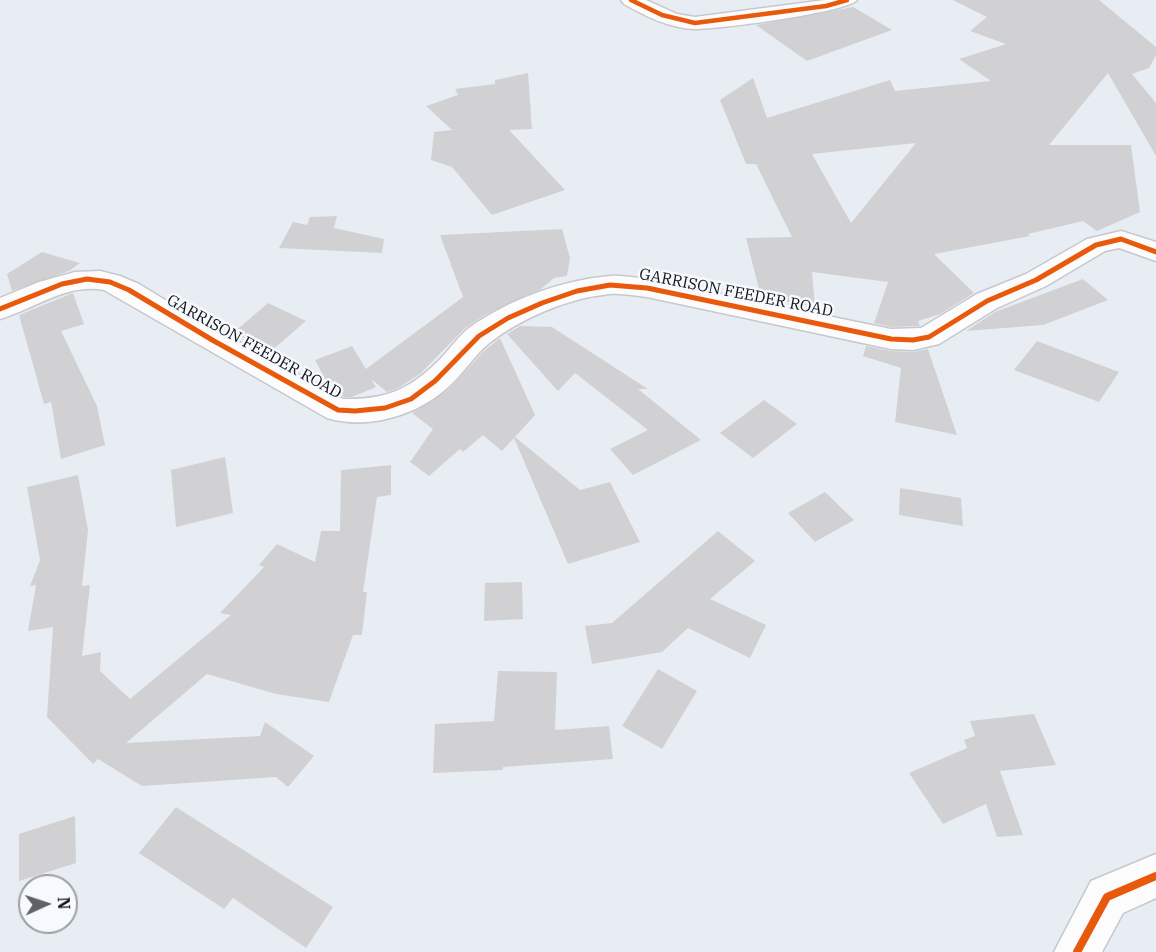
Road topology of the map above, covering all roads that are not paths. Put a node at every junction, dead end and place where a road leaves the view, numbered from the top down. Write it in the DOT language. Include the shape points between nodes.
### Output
graph roads {
  1 [pos="631,0"];
  2 [pos="847,0"];
  3 [pos="1156,252"];
  4 [pos="0,309"];
  5 [pos="1156,876"];
  6 [pos="1077,952"];
  1 -- 2 [label="street" via="676,22 695,23"];
  3 -- 4 [label="street, GARRISON FEEDER ROAD" via="1121,239 1096,245 1036,280 978,306 940,332 913,340 891,339 647,288 593,288 507,317 477,337 418,396 391,409 366,412 338,410 110,282 72,282"];
  5 -- 6 [label="street" via="1107,897"];
}
